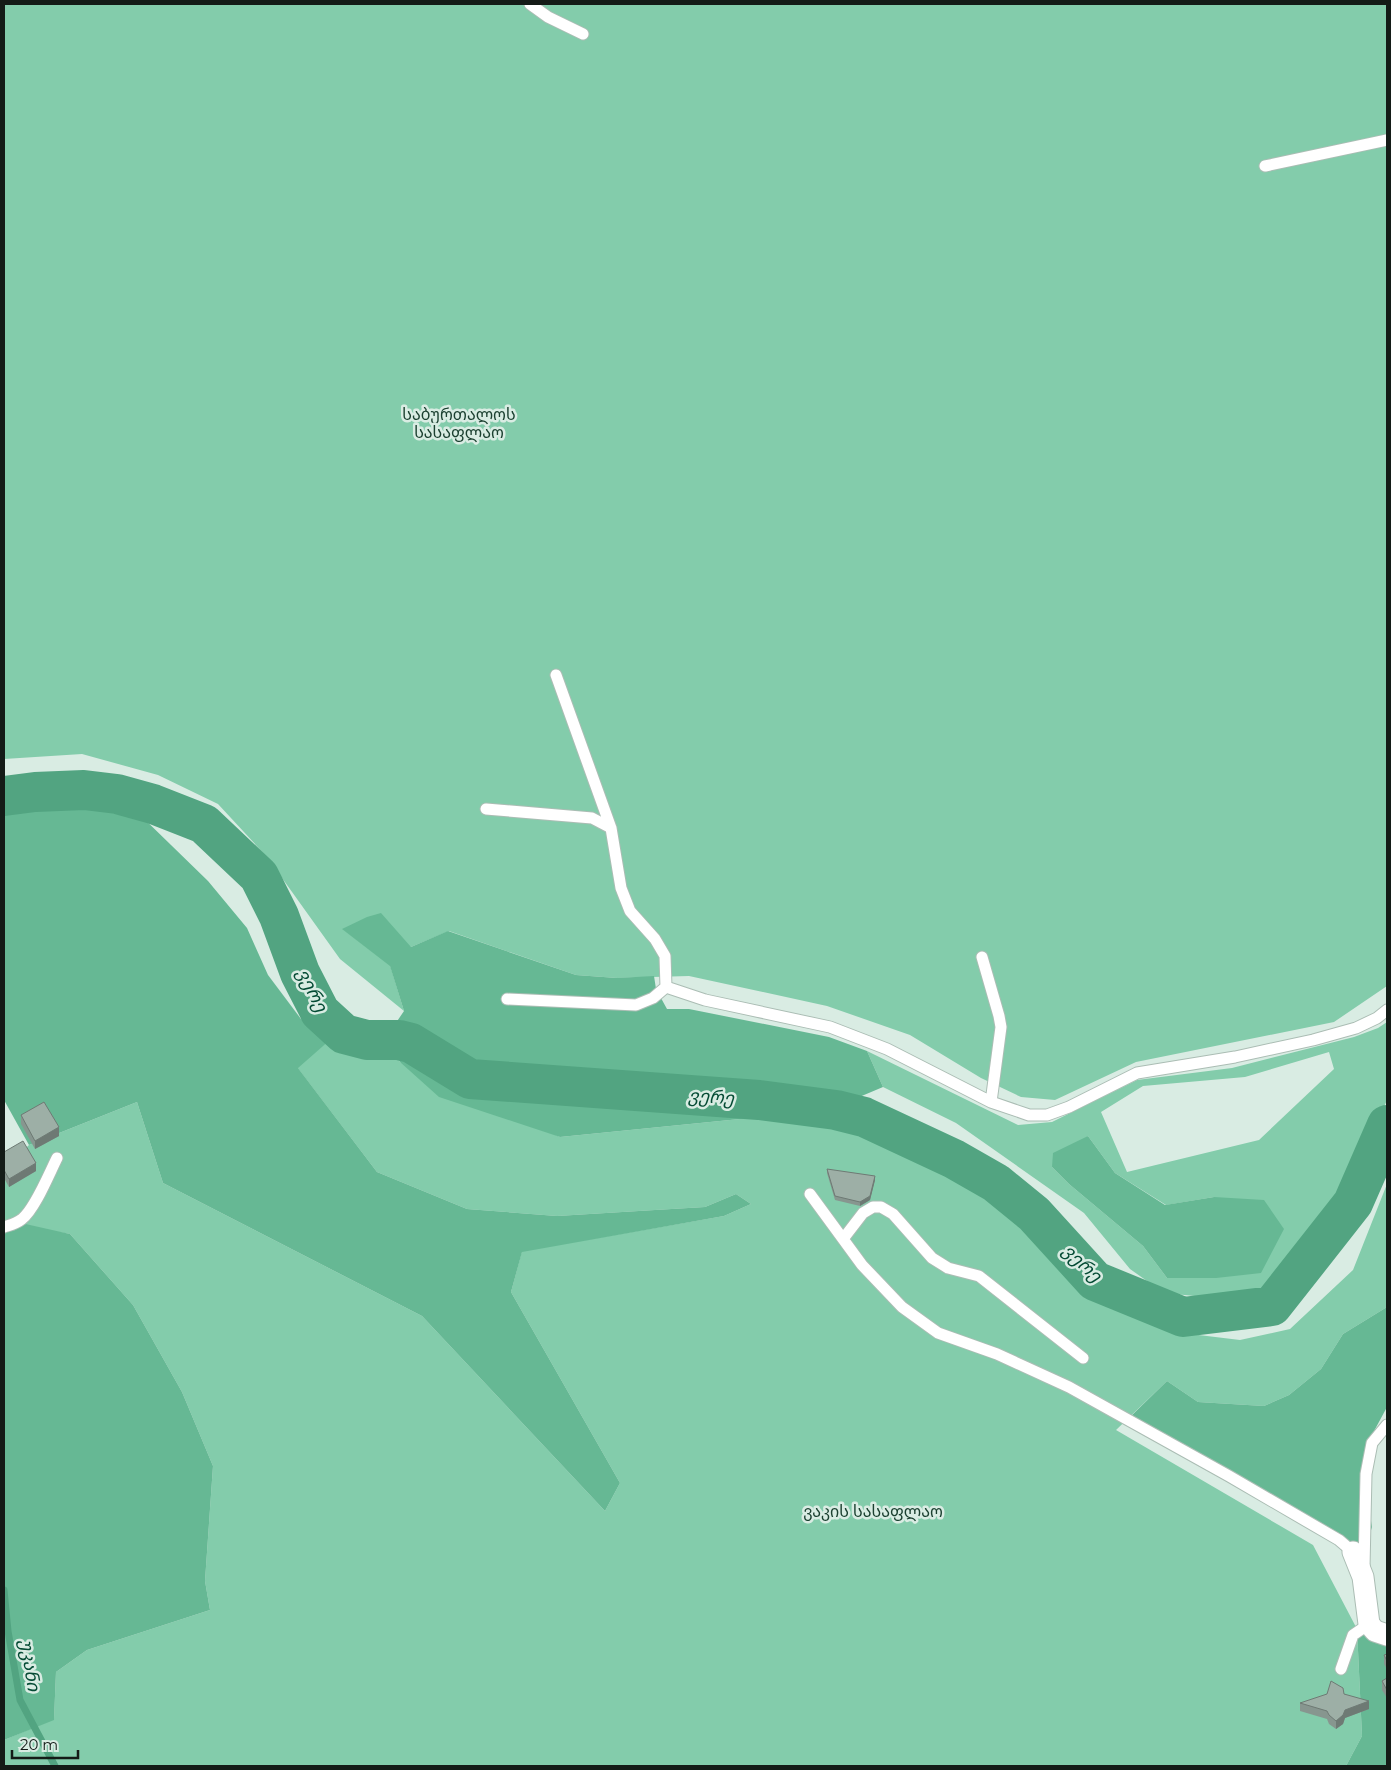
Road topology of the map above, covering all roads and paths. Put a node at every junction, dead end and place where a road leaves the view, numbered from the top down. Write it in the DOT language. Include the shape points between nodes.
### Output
graph roads {
  1 [pos="530,4"];
  2 [pos="583,34"];
  3 [pos="1387,140"];
  4 [pos="1265,166"];
  5 [pos="556,675"];
  6 [pos="486,809"];
  7 [pos="611,828"];
  8 [pos="982,957"];
  9 [pos="666,987"];
  10 [pos="507,999"];
  11 [pos="1387,1010"];
  12 [pos="991,1102"];
  13 [pos="57,1158"];
  14 [pos="810,1194"];
  15 [pos="4,1227"];
  16 [pos="843,1239"];
  17 [pos="1083,1358"];
  18 [pos="1387,1425"];
  19 [pos="1354,1552"];
  20 [pos="1363,1577"];
  21 [pos="1368,1624"];
  22 [pos="1387,1635"];
  23 [pos="1341,1669"];
  1 -- 2 [label="lane"];
  3 -- 4 [label="lane"];
  5 -- 7 [label="lane"];
  6 -- 7 [label="lane" via="592,818"];
  7 -- 9 [label="lane" via="621,888 630,911 655,939 665,956"];
  8 -- 12 [label="lane" via="1001,1026"];
  9 -- 10 [label="lane" via="653,998 636,1005"];
  9 -- 12 [label="lane" via="705,1000 830,1026 887,1049"];
  11 -- 12 [label="lane" via="1356,1028 1313,1040 1137,1073 1047,1115 1028,1115"];
  13 -- 15 [label="lane" via="30,1210 22,1219"];
  14 -- 16 [label="lane"];
  16 -- 17 [label="lane" via="863,1213 881,1207 893,1214 932,1258 948,1268 979,1276"];
  16 -- 19 [label="lane" via="862,1265 902,1307 938,1333 997,1354 1068,1387 1229,1476"];
  18 -- 20 [label="lane" via="1372,1443 1366,1474"];
  19 -- 20 [label="street"];
  20 -- 21 [label="street"];
  21 -- 22 [label="street" via="1375,1631"];
  21 -- 23 [label="lane" via="1354,1635"];
}
